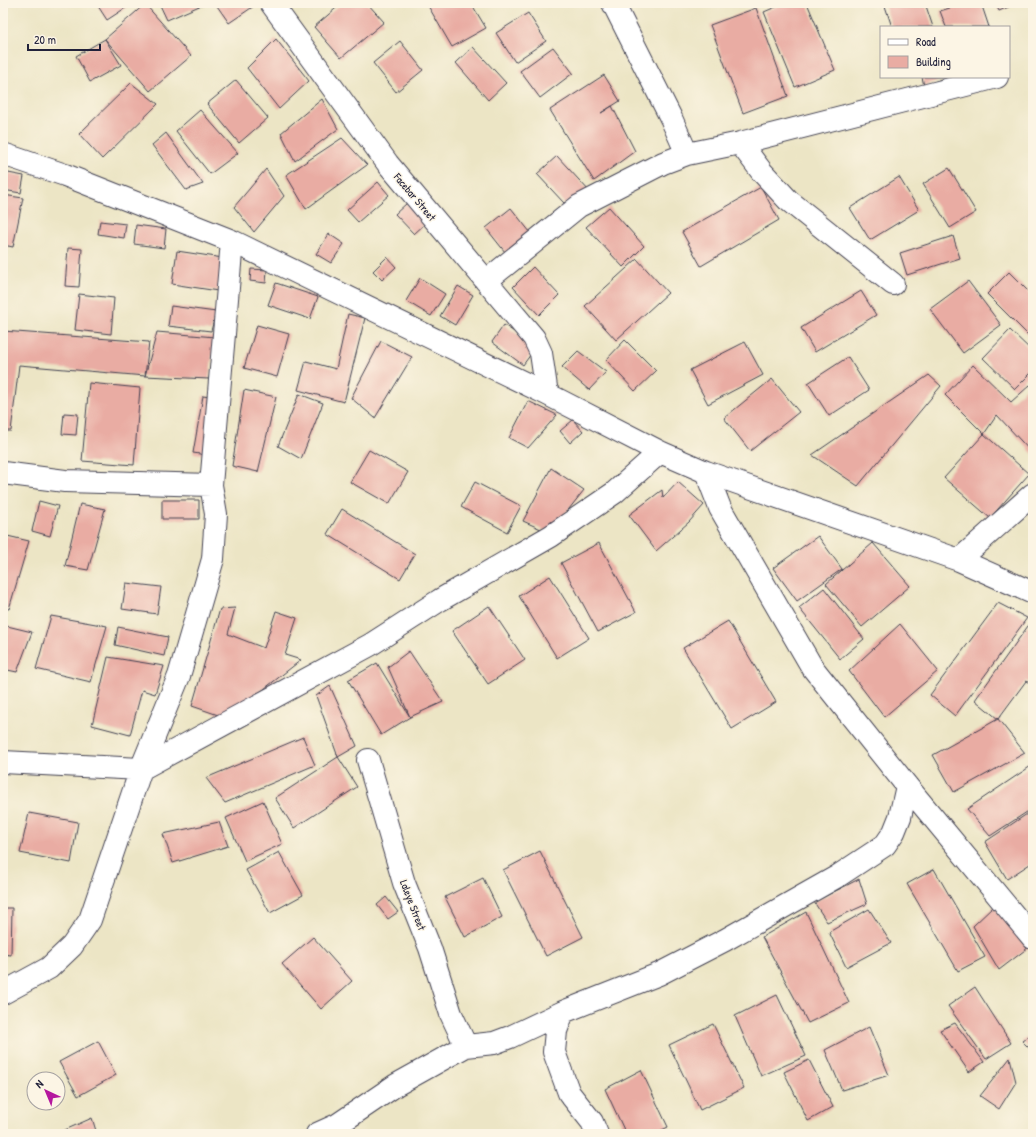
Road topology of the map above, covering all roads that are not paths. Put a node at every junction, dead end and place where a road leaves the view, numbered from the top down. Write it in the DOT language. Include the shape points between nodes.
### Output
graph roads {
  1 [pos="271,3"];
  2 [pos="614,3"];
  3 [pos="993,78"];
  4 [pos="740,143"];
  5 [pos="3,154"];
  6 [pos="687,154"];
  7 [pos="232,241"];
  8 [pos="486,281"];
  9 [pos="893,284"];
  10 [pos="547,394"];
  11 [pos="660,452"];
  12 [pos="706,472"];
  13 [pos="3,473"];
  14 [pos="211,485"];
  15 [pos="1033,494"];
  16 [pos="959,560"];
  17 [pos="1033,593"];
  18 [pos="368,760"];
  19 [pos="3,762"];
  20 [pos="141,769"];
  21 [pos="907,786"];
  22 [pos="1033,938"];
  23 [pos="3,993"];
  24 [pos="563,1012"];
  25 [pos="466,1046"];
  26 [pos="317,1134"];
  27 [pos="597,1134"];
  1 -- 8 [label="street, Facebar Street" via="388,164"];
  2 -- 6 [label="street"];
  3 -- 4 [label="street"];
  4 -- 6 [label="street"];
  4 -- 9 [label="street" via="788,200"];
  5 -- 7 [label="street"];
  6 -- 8 [label="street" via="663,163 579,206"];
  7 -- 10 [label="street"];
  7 -- 14 [label="street"];
  8 -- 10 [label="street, Facebar Street" via="538,345"];
  10 -- 11 [label="street"];
  11 -- 12 [label="street"];
  11 -- 20 [label="street" via="614,494 551,536 453,592 370,645"];
  12 -- 16 [label="street"];
  12 -- 21 [label="street" via="725,518 812,667"];
  13 -- 14 [label="street" via="65,481"];
  14 -- 20 [label="street" via="216,514 213,559 178,676"];
  15 -- 16 [label="street"];
  16 -- 17 [label="street"];
  18 -- 25 [label="street, Laleye Street" via="404,883 430,948 451,1014"];
  19 -- 20 [label="street"];
  20 -- 23 [label="street" via="90,920 72,946 49,968"];
  21 -- 22 [label="street"];
  21 -- 24 [label="street" via="894,832 885,845 859,864 685,961"];
  24 -- 25 [label="street" via="494,1043"];
  24 -- 27 [label="street" via="556,1031 554,1052 569,1093 592,1122"];
  25 -- 26 [label="street" via="396,1086 337,1125"];
}
